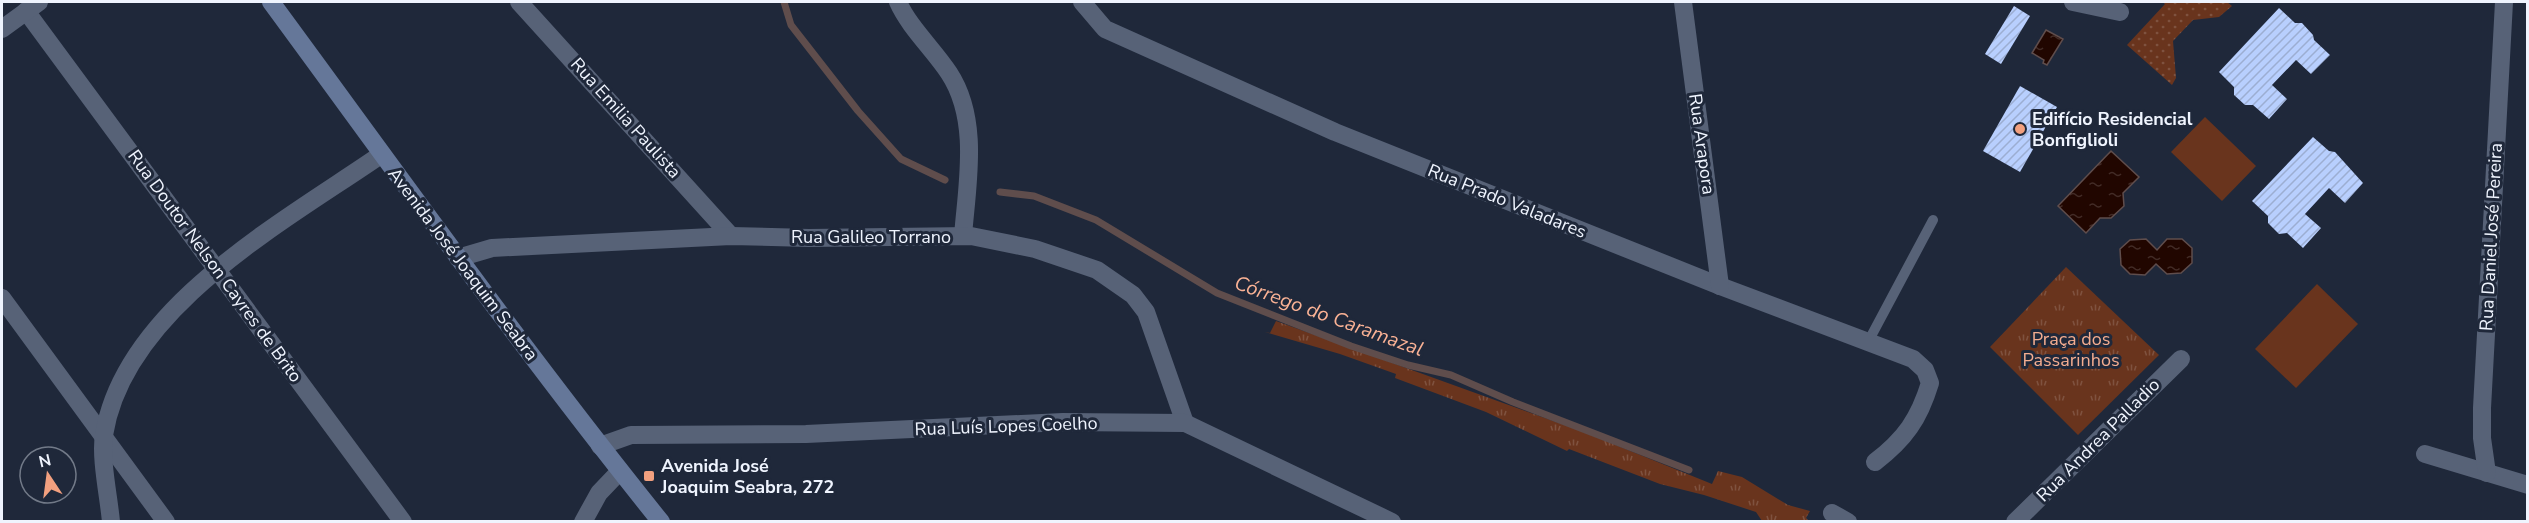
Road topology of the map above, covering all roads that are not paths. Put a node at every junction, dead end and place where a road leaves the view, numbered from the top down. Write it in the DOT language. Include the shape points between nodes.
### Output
graph roads {
  1 [pos="271,2"];
  2 [pos="519,2"];
  3 [pos="898,2"];
  4 [pos="1082,2"];
  5 [pos="1683,2"];
  6 [pos="2073,2"];
  7 [pos="2504,2"];
  8 [pos="32,6"];
  9 [pos="2120,12"];
  10 [pos="2,29"];
  11 [pos="382,154"];
  12 [pos="1933,220"];
  13 [pos="731,236"];
  14 [pos="963,236"];
  15 [pos="458,258"];
  16 [pos="217,268"];
  17 [pos="1720,286"];
  18 [pos="2,298"];
  19 [pos="1868,342"];
  20 [pos="2181,359"];
  21 [pos="1185,423"];
  22 [pos="103,436"];
  23 [pos="600,446"];
  24 [pos="2425,454"];
  25 [pos="1875,462"];
  26 [pos="620,471"];
  27 [pos="2487,473"];
  28 [pos="2528,485"];
  29 [pos="1832,513"];
  30 [pos="111,522"];
  31 [pos="166,522"];
  32 [pos="404,522"];
  33 [pos="583,522"];
  34 [pos="661,522"];
  35 [pos="1392,522"];
  36 [pos="1848,522"];
  37 [pos="2016,522"];
  1 -- 11 [label="main road, Avenida José Joaquim Seabra"];
  2 -- 13 [label="street, Rua Emilia Paulista"];
  3 -- 14 [label="street" via="950,73 964,110 969,167"];
  4 -- 17 [label="street, Rua Prado Valadares" via="1105,29 1335,132"];
  5 -- 17 [label="street, Rua Arapora"];
  6 -- 9 [label="street"];
  7 -- 27 [label="street, Rua Daniel José Pereira" via="2482,408"];
  8 -- 10 [label="street"];
  8 -- 16 [label="street, Rua Doutor Nelson Cayres de Brito"];
  11 -- 15 [label="main road, Avenida José Joaquim Seabra"];
  11 -- 16 [label="street"];
  12 -- 19 [label="lane"];
  13 -- 14 [label="street, Rua Galileo Torrano"];
  13 -- 15 [label="street, Rua Galileo Torrano" via="492,248"];
  14 -- 21 [label="street, Rua Galileo Torrano" via="1016,244 1070,260 1097,270 1133,295 1146,312"];
  15 -- 23 [label="main road, Avenida José Joaquim Seabra"];
  16 -- 22 [label="street" via="172,310 149,338 117,389"];
  16 -- 32 [label="street, Rua Doutor Nelson Cayres de Brito"];
  17 -- 19 [label="street, Rua Prado Valadares"];
  18 -- 22 [label="street"];
  19 -- 25 [label="street, Rua Prado Valadares" via="1913,359 1925,370 1930,382 1925,400 1899,443"];
  20 -- 37 [label="street, Rua Andrea Palladio"];
  21 -- 23 [label="street, Rua Luís Lopes Coelho" via="1063,422 806,434 631,435"];
  21 -- 35 [label="street, Rua Luís Lopes Coelho"];
  22 -- 30 [label="street"];
  22 -- 31 [label="street"];
  23 -- 26 [label="main road, Avenida José Joaquim Seabra"];
  24 -- 27 [label="street"];
  26 -- 33 [label="street" via="599,493"];
  26 -- 34 [label="main road, Avenida José Joaquim Seabra"];
  27 -- 28 [label="street"];
  29 -- 36 [label="street"];
}
